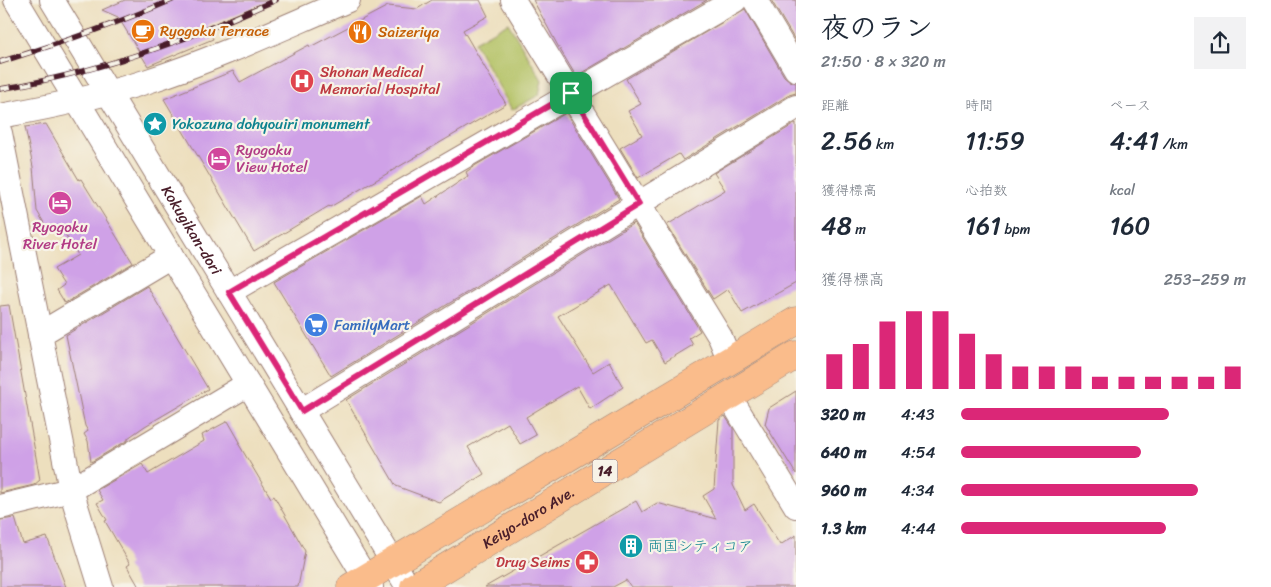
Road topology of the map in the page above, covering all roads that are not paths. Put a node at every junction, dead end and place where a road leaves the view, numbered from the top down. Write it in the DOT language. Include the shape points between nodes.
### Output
graph roads {
  1 [pos="16,0"];
  2 [pos="52,0"];
  3 [pos="348,0"];
  4 [pos="513,0"];
  5 [pos="735,0"];
  6 [pos="755,0"];
  7 [pos="796,69"];
  8 [pos="109,93"];
  9 [pos="571,93"];
  10 [pos="78,101"];
  11 [pos="796,107"];
  12 [pos="0,116"];
  13 [pos="0,133"];
  14 [pos="639,204"];
  15 [pos="170,256"];
  16 [pos="229,292"];
  17 [pos="796,321"];
  18 [pos="40,334"];
  19 [pos="796,355"];
  20 [pos="730,361"];
  21 [pos="248,384"];
  22 [pos="730,396"];
  23 [pos="302,411"];
  24 [pos="71,490"];
  25 [pos="796,506"];
  26 [pos="0,507"];
  27 [pos="393,562"];
  28 [pos="362,584"];
  29 [pos="101,587"];
  30 [pos="408,587"];
  31 [pos="414,587"];
  1 -- 10 [label="street, Kokugikan-dori"];
  2 -- 8 [label="street, Kokugikan-dori"];
  3 -- 8 [label="street" via="230,50"];
  4 -- 9 [label="street"];
  5 -- 9 [label="street"];
  6 -- 7 [label="street"];
  8 -- 10 [label="street"];
  8 -- 16 [label="street, Kokugikan-dori"];
  9 -- 14 [label="street"];
  9 -- 16 [label="street"];
  10 -- 12 [label="street"];
  10 -- 15 [label="street, Kokugikan-dori"];
  11 -- 14 [label="street"];
  13 -- 18 [label="street"];
  14 -- 20 [label="street" via="720,337"];
  14 -- 23 [label="street"];
  15 -- 18 [label="street"];
  15 -- 21 [label="street, Kokugikan-dori"];
  16 -- 23 [label="street, Kokugikan-dori"];
  17 -- 20 [label="highway, 14"];
  18 -- 24 [label="street"];
  19 -- 22 [label="highway, Keiyo-doro Ave. / 14"];
  20 -- 27 [label="highway, 14"];
  21 -- 24 [label="street"];
  21 -- 28 [label="street, Kokugikan-dori"];
  22 -- 25 [label="street"];
  22 -- 31 [label="highway, Keiyo-doro Ave. / 14"];
  23 -- 27 [label="street, Kokugikan-dori"];
  24 -- 26 [label="street"];
  24 -- 29 [label="street"];
  27 -- 28 [label="highway, 14"];
  27 -- 30 [label="street, Kokugikan-dori"];
}
